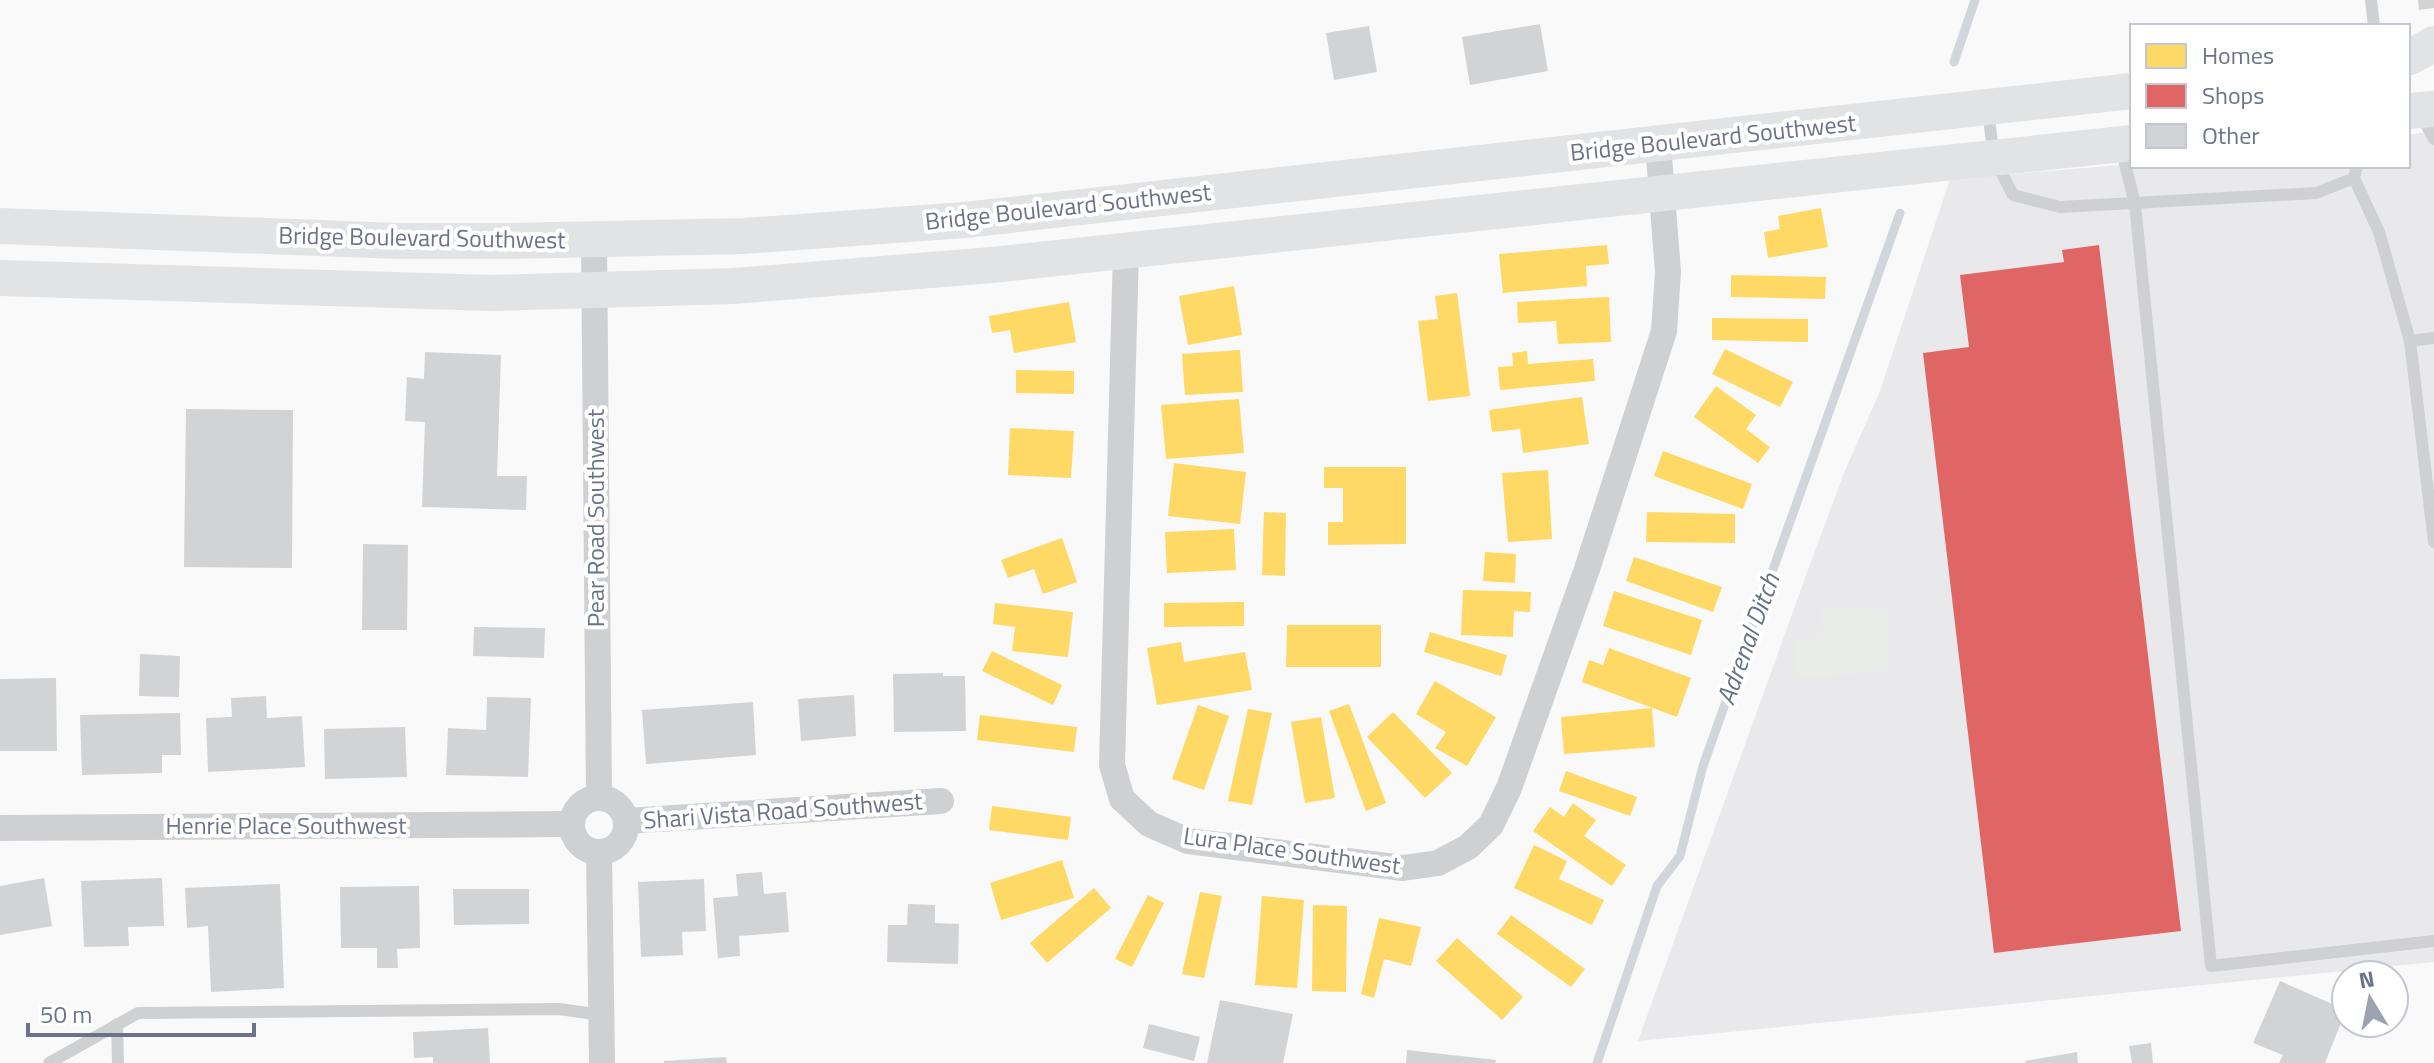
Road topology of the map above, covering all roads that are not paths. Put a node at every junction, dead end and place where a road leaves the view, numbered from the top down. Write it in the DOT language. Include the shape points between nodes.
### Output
graph roads {
  1 [pos="2371,0"];
  2 [pos="2374,24"];
  3 [pos="2130,91"];
  4 [pos="1988,108"];
  5 [pos="1658,144"];
  6 [pos="2126,144"];
  7 [pos="1994,158"];
  8 [pos="2356,172"];
  9 [pos="1662,194"];
  10 [pos="2135,204"];
  11 [pos="0,226"];
  12 [pos="594,240"];
  13 [pos="1126,251"];
  14 [pos="0,278"];
  15 [pos="594,291"];
  16 [pos="2434,338"];
  17 [pos="2410,341"];
  18 [pos="2434,542"];
  19 [pos="599,797"];
  20 [pos="941,801"];
  21 [pos="626,821"];
  22 [pos="571,824"];
  23 [pos="0,828"];
  24 [pos="599,852"];
  25 [pos="2434,941"];
  26 [pos="601,1015"];
  27 [pos="117,1024"];
  28 [pos="49,1063"];
  29 [pos="118,1063"];
  30 [pos="602,1063"];
  1 -- 2 [label="lane"];
  3 -- 4 [label="main road, Bridge Boulevard Southwest"];
  4 -- 5 [label="main road, Bridge Boulevard Southwest"];
  4 -- 7 [label="lane"];
  5 -- 9 [label="street, Lura Place Southwest"];
  5 -- 12 [label="main road, Bridge Boulevard Southwest" via="964,220 744,236"];
  6 -- 7 [label="main road, Bridge Boulevard Southwest"];
  6 -- 10 [label="lane"];
  7 -- 9 [label="main road, Bridge Boulevard Southwest"];
  7 -- 10 [label="lane" via="2013,195 2060,207"];
  8 -- 10 [label="lane" via="2316,193"];
  8 -- 17 [label="lane"];
  9 -- 13 [label="main road, Bridge Boulevard Southwest"];
  9 -- 13 [label="street, Lura Place Southwest" via="1668,272 1664,331 1509,788 1491,825 1468,847 1438,863 1403,868 1188,841 1149,824 1122,799 1112,765"];
  10 -- 25 [label="lane" via="2211,966"];
  11 -- 12 [label="main road, Bridge Boulevard Southwest" via="398,241"];
  12 -- 15 [label="street, Pear Road Southwest"];
  13 -- 15 [label="main road, Bridge Boulevard Southwest" via="865,277"];
  14 -- 15 [label="main road, Bridge Boulevard Southwest" via="388,291"];
  15 -- 19 [label="street, Pear Road Southwest"];
  16 -- 17 [label="lane"];
  17 -- 18 [label="lane"];
  19 -- 21 [label="street" via="618,805"];
  19 -- 22 [label="street" via="577,808"];
  20 -- 21 [label="street, Shari Vista Road Southwest"];
  21 -- 24 [label="street" via="616,846"];
  22 -- 23 [label="street, Henrie Place Southwest"];
  22 -- 24 [label="street" via="576,840"];
  24 -- 26 [label="street"];
  26 -- 27 [label="lane" via="559,1009 138,1013"];
  26 -- 30 [label="street"];
  27 -- 28 [label="lane"];
  27 -- 29 [label="lane"];
}
